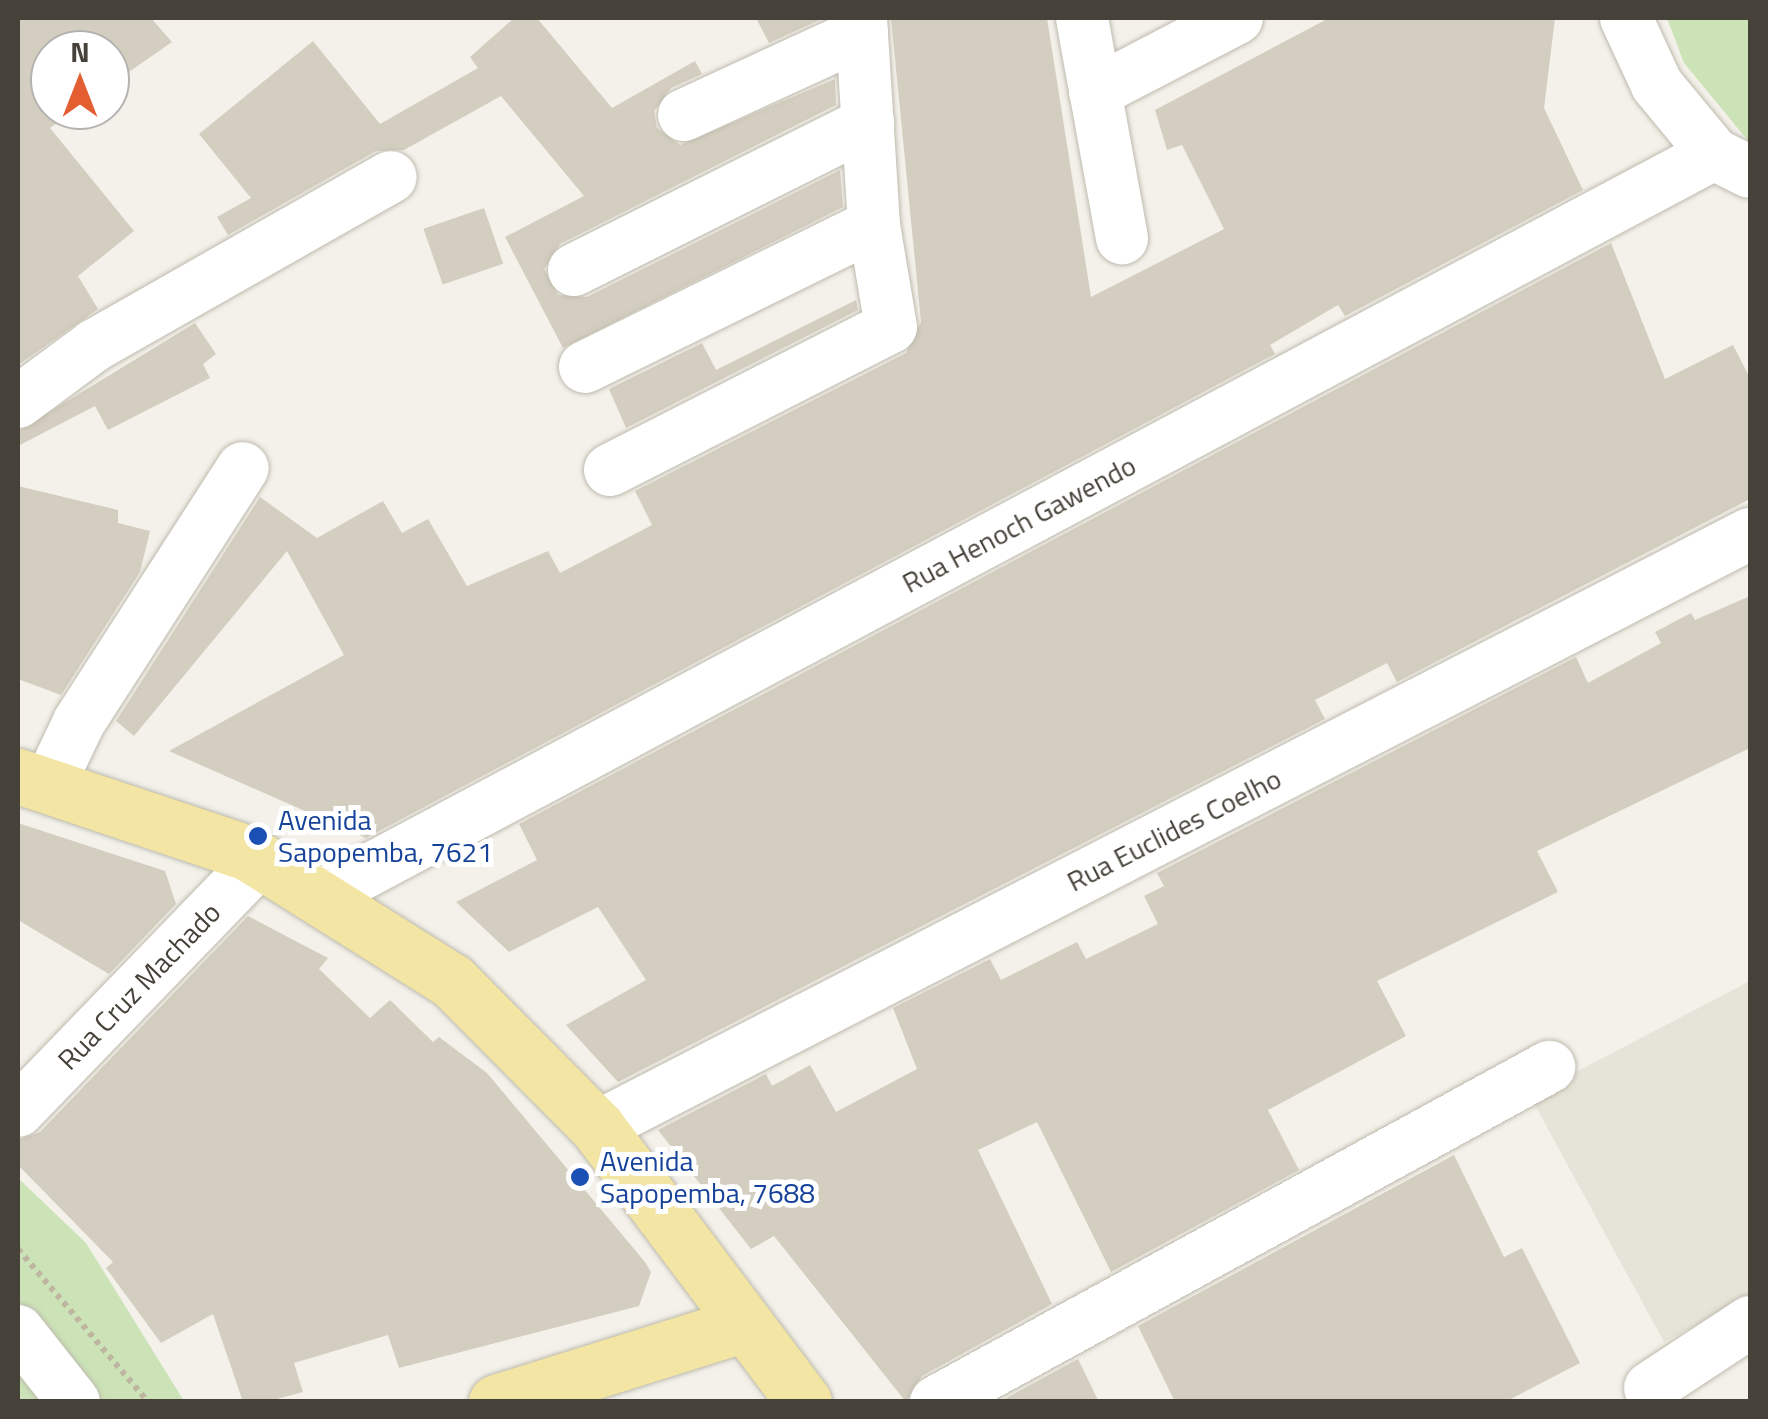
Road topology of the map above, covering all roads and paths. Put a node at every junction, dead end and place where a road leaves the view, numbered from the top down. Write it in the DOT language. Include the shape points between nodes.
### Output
graph roads {
  1 [pos="1082,18"];
  2 [pos="1237,18"];
  3 [pos="1626,18"];
  4 [pos="862,25"];
  5 [pos="1095,92"];
  6 [pos="684,115"];
  7 [pos="868,123"];
  8 [pos="1732,163"];
  9 [pos="391,177"];
  10 [pos="874,225"];
  11 [pos="1122,238"];
  12 [pos="574,270"];
  13 [pos="585,366"];
  14 [pos="18,402"];
  15 [pos="242,468"];
  16 [pos="610,470"];
  17 [pos="1750,534"];
  18 [pos="33,781"];
  19 [pos="260,860"];
  20 [pos="324,894"];
  21 [pos="1549,1067"];
  22 [pos="18,1111"];
  23 [pos="597,1126"];
  24 [pos="18,1249"];
  25 [pos="1750,1322"];
  26 [pos="746,1324"];
  27 [pos="18,1331"];
  28 [pos="1643,1397"];
  29 [pos="74,1402"];
  30 [pos="148,1402"];
  31 [pos="496,1402"];
  32 [pos="804,1402"];
  33 [pos="936,1402"];
  1 -- 5 [label="street"];
  2 -- 5 [label="street"];
  3 -- 8 [label="street" via="1658,85"];
  4 -- 6 [label="street"];
  4 -- 7 [label="street"];
  5 -- 11 [label="street"];
  7 -- 10 [label="street"];
  7 -- 12 [label="street"];
  8 -- 20 [label="street, Rua Henoch Gawendo"];
  9 -- 14 [label="street" via="94,346"];
  10 -- 13 [label="street"];
  10 -- 16 [label="street" via="891,327"];
  15 -- 18 [label="street"];
  17 -- 23 [label="street, Rua Euclides Coelho"];
  18 -- 19 [label="main road"];
  19 -- 20 [label="main road"];
  19 -- 22 [label="street, Rua Cruz Machado"];
  20 -- 23 [label="main road" via="452,981"];
  21 -- 33 [label="street"];
  23 -- 26 [label="main road"];
  24 -- 30 [label="path"];
  25 -- 28 [label="street"];
  26 -- 31 [label="main road"];
  26 -- 32 [label="main road"];
  27 -- 29 [label="street"];
}
